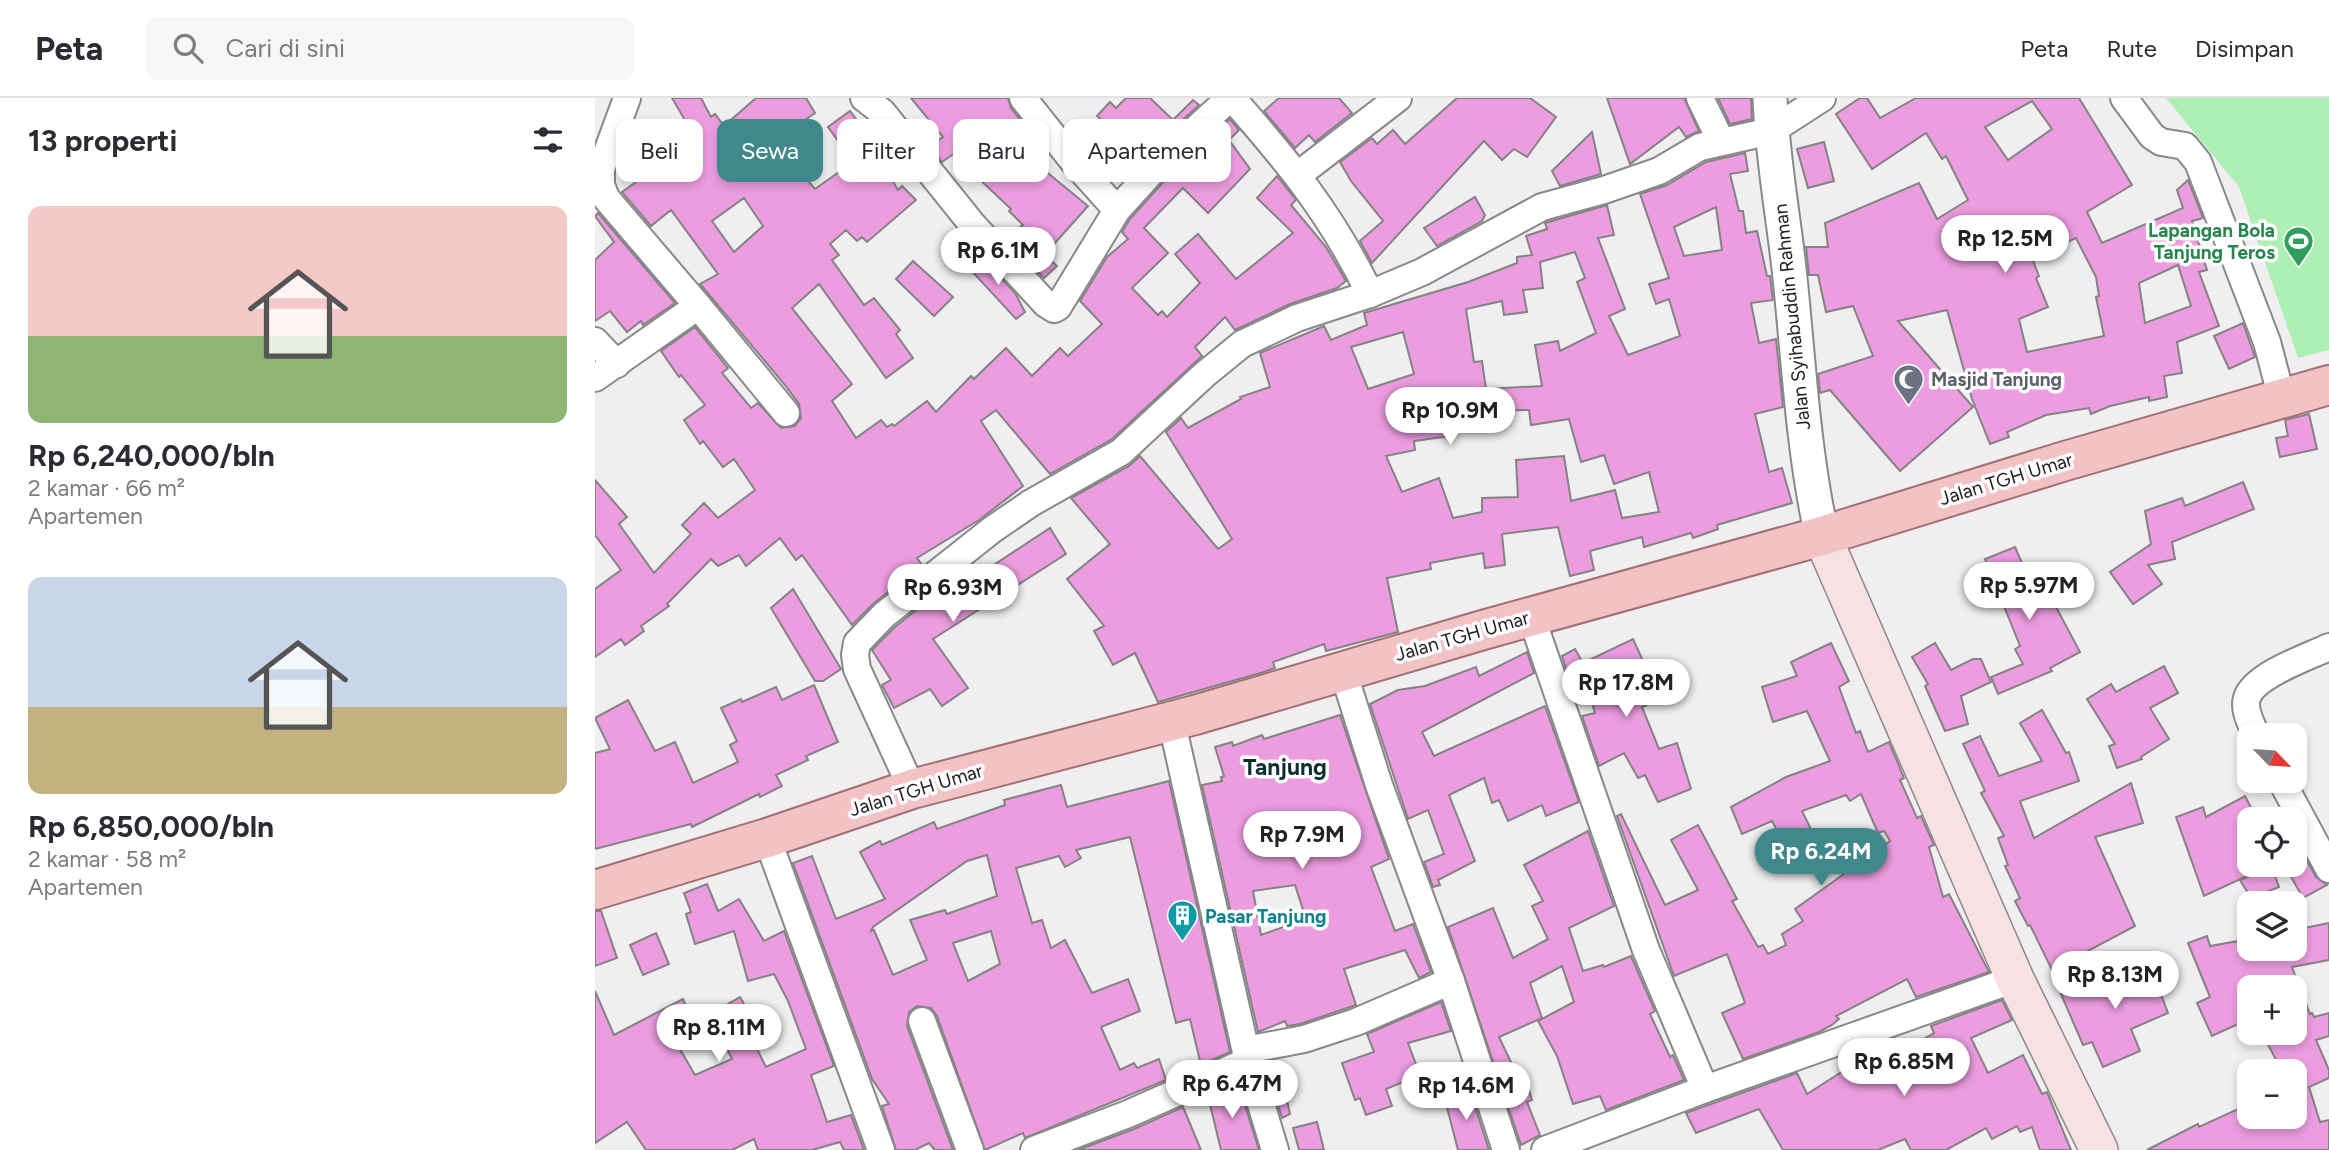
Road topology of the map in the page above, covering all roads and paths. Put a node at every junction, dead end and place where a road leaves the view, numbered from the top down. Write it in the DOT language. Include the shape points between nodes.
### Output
graph roads {
  1 [pos="627,98"];
  2 [pos="864,98"];
  3 [pos="1023,98"];
  4 [pos="1231,98"];
  5 [pos="1398,98"];
  6 [pos="1700,98"];
  7 [pos="1770,98"];
  8 [pos="1822,98"];
  9 [pos="2124,98"];
  10 [pos="1771,131"];
  11 [pos="1721,141"];
  12 [pos="599,160"];
  13 [pos="1298,176"];
  14 [pos="1117,209"];
  15 [pos="1370,294"];
  16 [pos="698,306"];
  17 [pos="595,341"];
  18 [pos="606,371"];
  19 [pos="2329,385"];
  20 [pos="2282,399"];
  21 [pos="786,413"];
  22 [pos="1822,536"];
  23 [pos="1531,616"];
  24 [pos="2329,647"];
  25 [pos="1343,671"];
  26 [pos="1171,719"];
  27 [pos="2251,723"];
  28 [pos="912,789"];
  29 [pos="2288,793"];
  30 [pos="767,838"];
  31 [pos="2329,869"];
  32 [pos="595,890"];
  33 [pos="2015,979"];
  34 [pos="1451,981"];
  35 [pos="922,1021"];
  36 [pos="1247,1056"];
  37 [pos="1705,1089"];
  38 [pos="1043,1148"];
  39 [pos="881,1150"];
  40 [pos="970,1150"];
  41 [pos="1275,1150"];
  42 [pos="1506,1150"];
  43 [pos="1545,1150"];
  44 [pos="2099,1150"];
  1 -- 12 [label="street"];
  2 -- 14 [label="street" via="882,112 972,223 1050,308 1058,307"];
  3 -- 14 [label="street"];
  4 -- 13 [label="street"];
  4 -- 14 [label="street" via="1164,158"];
  5 -- 13 [label="street"];
  6 -- 11 [label="street"];
  7 -- 10 [label="street, Jalan Syihabuddin Rahman"];
  8 -- 10 [label="street"];
  9 -- 20 [label="street" via="2152,136 2185,146 2198,162 2267,342"];
  10 -- 11 [label="street"];
  10 -- 22 [label="street, Jalan Syihabuddin Rahman" via="1806,454"];
  11 -- 15 [label="street" via="1700,147 1651,174 1523,214 1456,255"];
  12 -- 16 [label="street" via="606,198"];
  13 -- 15 [label="street" via="1319,202"];
  15 -- 28 [label="street" via="1297,318 1242,344 1121,452 993,528 865,632 857,643 857,669"];
  16 -- 18 [label="street"];
  16 -- 21 [label="street"];
  17 -- 18 [label="street"];
  19 -- 20 [label="main road, Jalan TGH Umar"];
  20 -- 22 [label="main road, Jalan TGH Umar"];
  22 -- 23 [label="main road, Jalan TGH Umar"];
  22 -- 33 [label="main road"];
  23 -- 25 [label="main road, Jalan TGH Umar"];
  23 -- 37 [label="street" via="1646,950"];
  24 -- 27 [label="street" via="2259,682 2247,698"];
  25 -- 26 [label="main road, Jalan TGH Umar"];
  25 -- 34 [label="street" via="1383,797"];
  26 -- 28 [label="main road, Jalan TGH Umar"];
  26 -- 36 [label="street"];
  28 -- 30 [label="main road, Jalan TGH Umar"];
  29 -- 31 [label="street"];
  30 -- 32 [label="main road, Jalan TGH Umar"];
  30 -- 39 [label="street"];
  33 -- 37 [label="street"];
  33 -- 44 [label="main road"];
  34 -- 36 [label="street" via="1356,1022"];
  34 -- 42 [label="street"];
  35 -- 40 [label="street"];
  36 -- 38 [label="street"];
  36 -- 41 [label="street"];
  37 -- 43 [label="street"];
}
